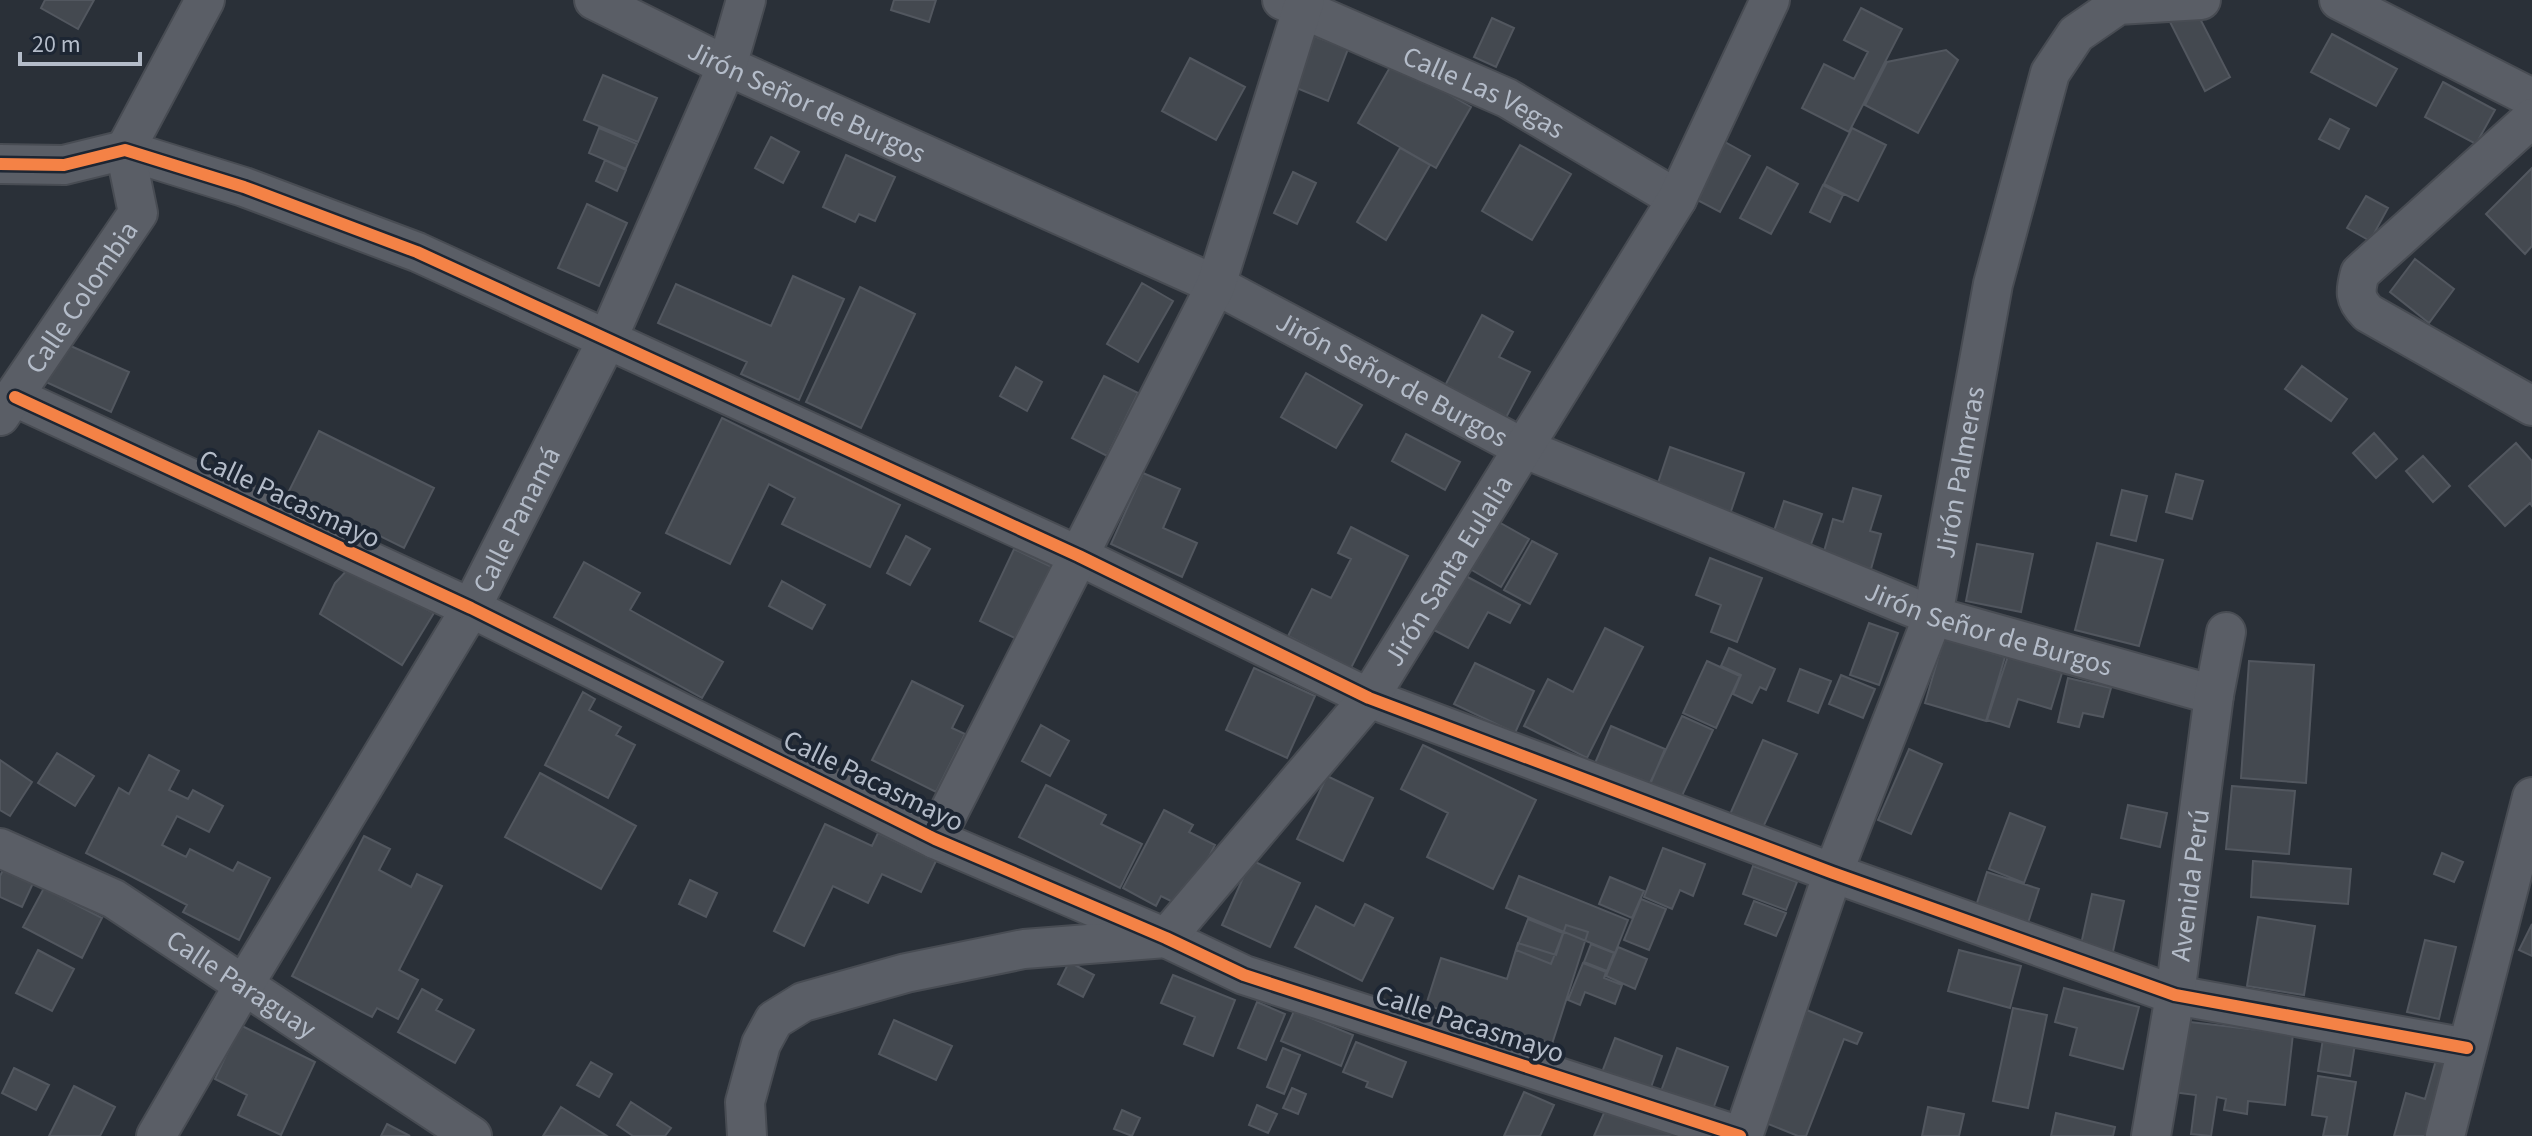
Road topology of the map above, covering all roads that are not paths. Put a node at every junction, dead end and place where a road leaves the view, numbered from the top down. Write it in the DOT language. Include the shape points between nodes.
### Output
graph roads {
  1 [pos="205,0"];
  2 [pos="594,0"];
  3 [pos="746,0"];
  4 [pos="1770,0"];
  5 [pos="2201,0"];
  6 [pos="2339,0"];
  7 [pos="1296,3"];
  8 [pos="727,66"];
  9 [pos="2532,98"];
  10 [pos="2532,118"];
  11 [pos="125,150"];
  12 [pos="0,164"];
  13 [pos="1677,199"];
  14 [pos="1216,285"];
  15 [pos="607,340"];
  16 [pos="8,406"];
  17 [pos="2532,406"];
  18 [pos="1523,448"];
  19 [pos="1079,556"];
  20 [pos="471,608"];
  21 [pos="1933,616"];
  22 [pos="2226,632"];
  23 [pos="2214,695"];
  24 [pos="1369,698"];
  25 [pos="2532,797"];
  26 [pos="935,839"];
  27 [pos="0,848"];
  28 [pos="1833,873"];
  29 [pos="1166,938"];
  30 [pos="245,983"];
  31 [pos="2175,995"];
  32 [pos="2467,1048"];
  33 [pos="156,1136"];
  34 [pos="472,1136"];
  35 [pos="747,1136"];
  36 [pos="1742,1136"];
  37 [pos="2151,1136"];
  38 [pos="2445,1136"];
  1 -- 11 [label="street"];
  2 -- 8 [label="street, Jirón Señor de Burgos"];
  3 -- 8 [label="street, Calle Panamá"];
  4 -- 13 [label="street, Jirón Santa Eulalia"];
  5 -- 21 [label="street, Jirón Palmeras" via="2118,5 2076,34 2050,73 1993,284"];
  6 -- 9 [label="street"];
  7 -- 13 [label="street, Calle Las Vegas" via="1507,98"];
  7 -- 14 [label="street"];
  8 -- 14 [label="street, Jirón Señor de Burgos"];
  8 -- 15 [label="street, Calle Panamá"];
  10 -- 17 [label="street" via="2360,273 2355,289 2357,302 2368,313"];
  11 -- 12 [label="street" via="64,165"];
  11 -- 15 [label="street" via="244,187 417,252"];
  11 -- 16 [label="street, Calle Colombia" via="138,213"];
  13 -- 18 [label="street, Jirón Santa Eulalia"];
  14 -- 18 [label="street, Jirón Señor de Burgos"];
  14 -- 19 [label="street"];
  15 -- 19 [label="street"];
  15 -- 20 [label="street, Calle Panamá"];
  16 -- 20 [label="street, Calle Pacasmayo"];
  18 -- 21 [label="street, Jirón Señor de Burgos"];
  18 -- 24 [label="street, Jirón Santa Eulalia"];
  19 -- 24 [label="street"];
  19 -- 26 [label="street"];
  20 -- 26 [label="street, Calle Pacasmayo"];
  20 -- 30 [label="street, Calle Panamá"];
  21 -- 23 [label="street, Jirón Señor de Burgos"];
  21 -- 28 [label="street, Jirón Palmeras"];
  22 -- 23 [label="street, Avenida Perú"];
  23 -- 31 [label="street, Avenida Perú"];
  24 -- 28 [label="street"];
  24 -- 29 [label="street, Jirón Santa Eulalia"];
  25 -- 32 [label="street"];
  26 -- 29 [label="street, Calle Pacasmayo"];
  27 -- 30 [label="street, Calle Paraguay" via="114,899"];
  28 -- 31 [label="street"];
  28 -- 36 [label="street, Jirón Palmeras"];
  29 -- 35 [label="street" via="1024,949 906,973 793,1006 774,1020 757,1054 745,1102"];
  29 -- 36 [label="street, Calle Pacasmayo" via="1244,975"];
  30 -- 33 [label="street, Calle Panamá"];
  30 -- 34 [label="street, Calle Paraguay"];
  31 -- 32 [label="street"];
  31 -- 37 [label="street, Avenida Perú"];
  32 -- 38 [label="street"];
}
